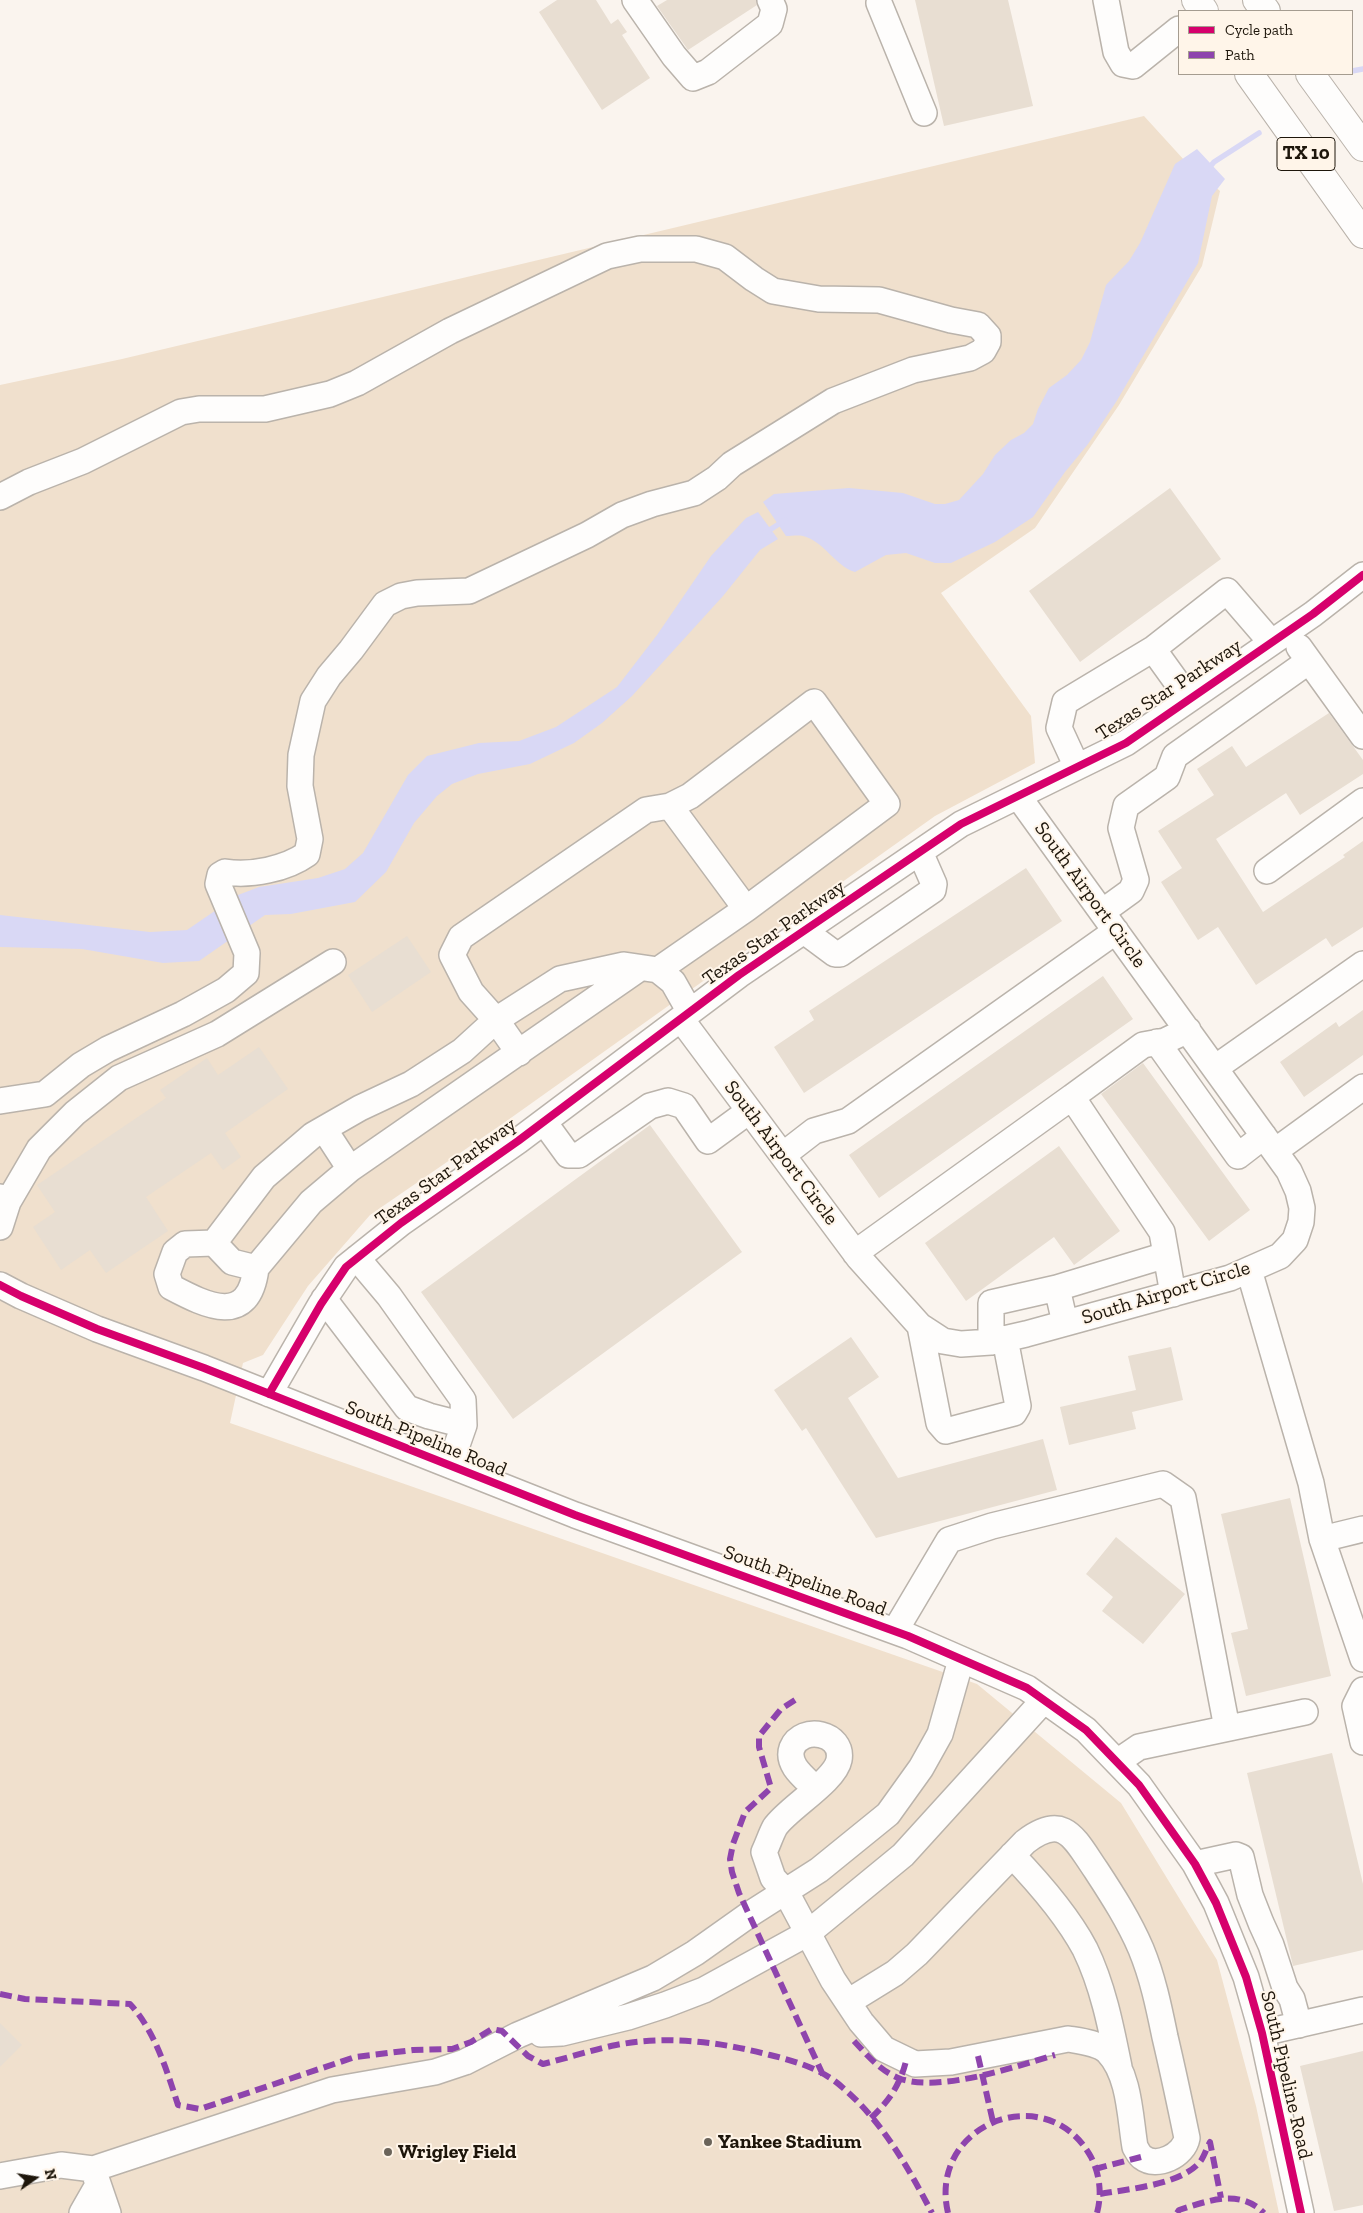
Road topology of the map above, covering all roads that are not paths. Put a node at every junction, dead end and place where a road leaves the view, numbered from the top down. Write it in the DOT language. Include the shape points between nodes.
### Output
graph roads {
  1 [pos="635,0"];
  2 [pos="770,0"];
  3 [pos="1106,0"];
  4 [pos="874,1"];
  5 [pos="1178,30"];
  6 [pos="1250,75"];
  7 [pos="1311,75"];
  8 [pos="924,113"];
  9 [pos="1363,147"];
  10 [pos="1363,234"];
  11 [pos="0,497"];
  12 [pos="1363,576"];
  13 [pos="1279,637"];
  14 [pos="1153,650"];
  15 [pos="1309,661"];
  16 [pos="1189,699"];
  17 [pos="1363,736"];
  18 [pos="1077,767"];
  19 [pos="1018,796"];
  20 [pos="1363,801"];
  21 [pos="670,806"];
  22 [pos="920,852"];
  23 [pos="1267,871"];
  24 [pos="746,909"];
  25 [pos="1109,922"];
  26 [pos="804,931"];
  27 [pos="333,962"];
  28 [pos="1363,964"];
  29 [pos="649,969"];
  30 [pos="686,1015"];
  31 [pos="496,1020"];
  32 [pos="1188,1030"];
  33 [pos="1157,1042"];
  34 [pos="519,1053"];
  35 [pos="1215,1068"];
  36 [pos="1363,1087"];
  37 [pos="1072,1097"];
  38 [pos="0,1101"];
  39 [pos="749,1111"];
  40 [pos="544,1122"];
  41 [pos="324,1129"];
  42 [pos="1270,1144"];
  43 [pos="782,1156"];
  44 [pos="350,1169"];
  45 [pos="4,1199"];
  46 [pos="0,1227"];
  47 [pos="214,1243"];
  48 [pos="855,1253"];
  49 [pos="1166,1255"];
  50 [pos="357,1258"];
  51 [pos="256,1268"];
  52 [pos="1249,1270"];
  53 [pos="1058,1288"];
  54 [pos="10,1290"];
  55 [pos="1173,1294"];
  56 [pos="324,1299"];
  57 [pos="1065,1323"];
  58 [pos="920,1326"];
  59 [pos="998,1340"];
  60 [pos="269,1394"];
  61 [pos="464,1425"];
  62 [pos="450,1465"];
  63 [pos="1363,1529"];
  64 [pos="1322,1539"];
  65 [pos="895,1631"];
  66 [pos="1363,1657"];
  67 [pos="961,1660"];
  68 [pos="1044,1700"];
  69 [pos="1360,1700"];
  70 [pos="1305,1712"];
  71 [pos="1227,1728"];
  72 [pos="1363,1742"];
  73 [pos="1117,1762"];
  74 [pos="816,1789"];
  75 [pos="1012,1855"];
  76 [pos="1195,1864"];
  77 [pos="786,1892"];
  78 [pos="808,1933"];
  79 [pos="848,2002"];
  80 [pos="1363,2010"];
  81 [pos="1299,2025"];
  82 [pos="1262,2033"];
  83 [pos="518,2035"];
  84 [pos="1120,2068"];
  85 [pos="0,2176"];
  86 [pos="96,2177"];
  87 [pos="82,2213"];
  88 [pos="108,2213"];
  89 [pos="1301,2213"];
  1 -- 2 [label="street" via="693,78 708,72 770,24 774,9"];
  3 -- 5 [label="street" via="1116,52 1123,64 1133,66"];
  4 -- 8 [label="street"];
  6 -- 10 [label="main road, TX 10"];
  7 -- 9 [label="main road, TX 10"];
  11 -- 38 [label="street" via="83,461 181,412 265,409 330,394 450,331 607,256 640,249 696,249 725,257 773,290 819,299 879,300 978,326 988,336 983,351 970,358 914,370 833,401 732,464 694,492 622,514 587,535 469,591 417,593 384,604 314,701 301,755 300,786 310,839 307,854 286,866 225,872 220,876 218,884 247,953 246,973 226,990 183,1014 81,1064 45,1094"];
  12 -- 13 [label="street, Texas Star Parkway"];
  13 -- 14 [label="street" via="1227,591"];
  13 -- 15 [label="street"];
  13 -- 16 [label="street, Texas Star Parkway"];
  14 -- 16 [label="street"];
  14 -- 18 [label="street" via="1065,702 1059,728"];
  15 -- 17 [label="street"];
  15 -- 25 [label="street" via="1175,756 1167,777 1126,806 1121,828 1136,880"];
  16 -- 18 [label="street, Texas Star Parkway" via="1126,743"];
  18 -- 19 [label="street, Texas Star Parkway"];
  19 -- 22 [label="street, Texas Star Parkway" via="961,824"];
  19 -- 25 [label="street, South Airport Circle"];
  20 -- 23 [label="street"];
  21 -- 24 [label="street"];
  21 -- 24 [label="street" via="690,796 814,702 887,804"];
  21 -- 31 [label="street" via="646,810 461,937 452,956 471,992"];
  22 -- 26 [label="street, Texas Star Parkway"];
  22 -- 26 [label="street" via="934,890 840,954"];
  24 -- 29 [label="street"];
  25 -- 32 [label="street, South Airport Circle"];
  25 -- 43 [label="street" via="848,1121 814,1131"];
  26 -- 30 [label="street, Texas Star Parkway"];
  27 -- 45 [label="street" via="217,1034 119,1078 75,1113 39,1149"];
  28 -- 35 [label="street"];
  29 -- 30 [label="street, South Airport Circle" via="673,982"];
  29 -- 31 [label="street" via="624,965 560,979"];
  29 -- 34 [label="street"];
  30 -- 39 [label="street, South Airport Circle"];
  30 -- 40 [label="street, Texas Star Parkway"];
  31 -- 34 [label="street"];
  31 -- 41 [label="street" via="462,1051 411,1084"];
  32 -- 33 [label="street"];
  32 -- 35 [label="street, South Airport Circle"];
  33 -- 37 [label="street" via="1143,1045"];
  33 -- 42 [label="street" via="1238,1156"];
  34 -- 44 [label="street"];
  35 -- 42 [label="street, South Airport Circle"];
  36 -- 42 [label="street"];
  37 -- 48 [label="street"];
  37 -- 49 [label="street" via="1162,1232"];
  39 -- 40 [label="street" via="708,1140 684,1106 668,1101 650,1106 579,1155 568,1155"];
  39 -- 43 [label="street, South Airport Circle"];
  40 -- 50 [label="street, Texas Star Parkway"];
  41 -- 44 [label="street"];
  41 -- 47 [label="street" via="264,1177"];
  42 -- 52 [label="street, South Airport Circle" via="1289,1171 1298,1191 1301,1222 1295,1240 1280,1256"];
  43 -- 48 [label="street, South Airport Circle"];
  44 -- 51 [label="street" via="311,1202"];
  45 -- 46 [label="street"];
  47 -- 51 [label="street" via="232,1262"];
  47 -- 51 [label="street" via="185,1244 174,1252 167,1274 171,1287 198,1301 226,1307 239,1305 247,1296"];
  48 -- 58 [label="street, South Airport Circle"];
  49 -- 53 [label="street"];
  49 -- 55 [label="street"];
  50 -- 56 [label="street, Texas Star Parkway" via="346,1267"];
  50 -- 61 [label="street" via="389,1296 463,1400"];
  52 -- 55 [label="street, South Airport Circle"];
  52 -- 64 [label="street" via="1311,1483"];
  53 -- 57 [label="street"];
  53 -- 59 [label="street" via="991,1303"];
  54 -- 60 [label="street, South Pipeline Road" via="98,1329"];
  55 -- 57 [label="street, South Airport Circle"];
  56 -- 60 [label="street, Texas Star Parkway"];
  56 -- 61 [label="street" via="407,1408"];
  57 -- 59 [label="street, South Airport Circle"];
  58 -- 59 [label="street, South Airport Circle" via="943,1341 961,1344"];
  58 -- 59 [label="street" via="939,1423 946,1431 1014,1413 1018,1406"];
  60 -- 62 [label="street, South Pipeline Road"];
  61 -- 62 [label="street"];
  62 -- 65 [label="street, South Pipeline Road" via="576,1515"];
  63 -- 64 [label="street"];
  64 -- 66 [label="street"];
  65 -- 67 [label="street, South Pipeline Road"];
  65 -- 71 [label="street" via="949,1540 992,1526 1163,1484 1183,1498"];
  67 -- 68 [label="street, South Pipeline Road" via="1027,1688"];
  67 -- 77 [label="street" via="940,1734 921,1768 888,1814 819,1870"];
  68 -- 73 [label="street, South Pipeline Road" via="1086,1730"];
  68 -- 78 [label="street" via="903,1855"];
  69 -- 72 [label="street"];
  70 -- 71 [label="street"];
  71 -- 73 [label="street" via="1139,1747"];
  73 -- 76 [label="street, South Pipeline Road" via="1139,1785"];
  74 -- 77 [label="street" via="776,1826 764,1852 773,1878"];
  75 -- 79 [label="street" via="918,1954 895,1973"];
  75 -- 84 [label="street" via="1035,1879 1085,1949 1106,2004"];
  75 -- 84 [label="street" via="1039,1831 1053,1827 1067,1832 1120,1906 1142,1950 1155,1987 1187,2138 1185,2146 1175,2157 1151,2162 1141,2157 1135,2147"];
  76 -- 81 [label="street" via="1236,1854 1241,1857 1260,1923 1271,1944"];
  76 -- 82 [label="street, South Pipeline Road" via="1216,1902 1246,1977"];
  77 -- 78 [label="street"];
  77 -- 83 [label="street" via="653,1978"];
  78 -- 79 [label="street"];
  78 -- 83 [label="street" via="704,1990 665,2005 562,2033"];
  79 -- 84 [label="street" via="884,2049 915,2064 951,2062 1068,2039 1106,2051"];
  80 -- 81 [label="street"];
  81 -- 82 [label="street"];
  82 -- 89 [label="street, South Pipeline Road"];
  83 -- 86 [label="street" via="466,2062 435,2072 332,2090"];
  85 -- 86 [label="street" via="61,2165"];
  86 -- 87 [label="street"];
  86 -- 88 [label="street"];
}
